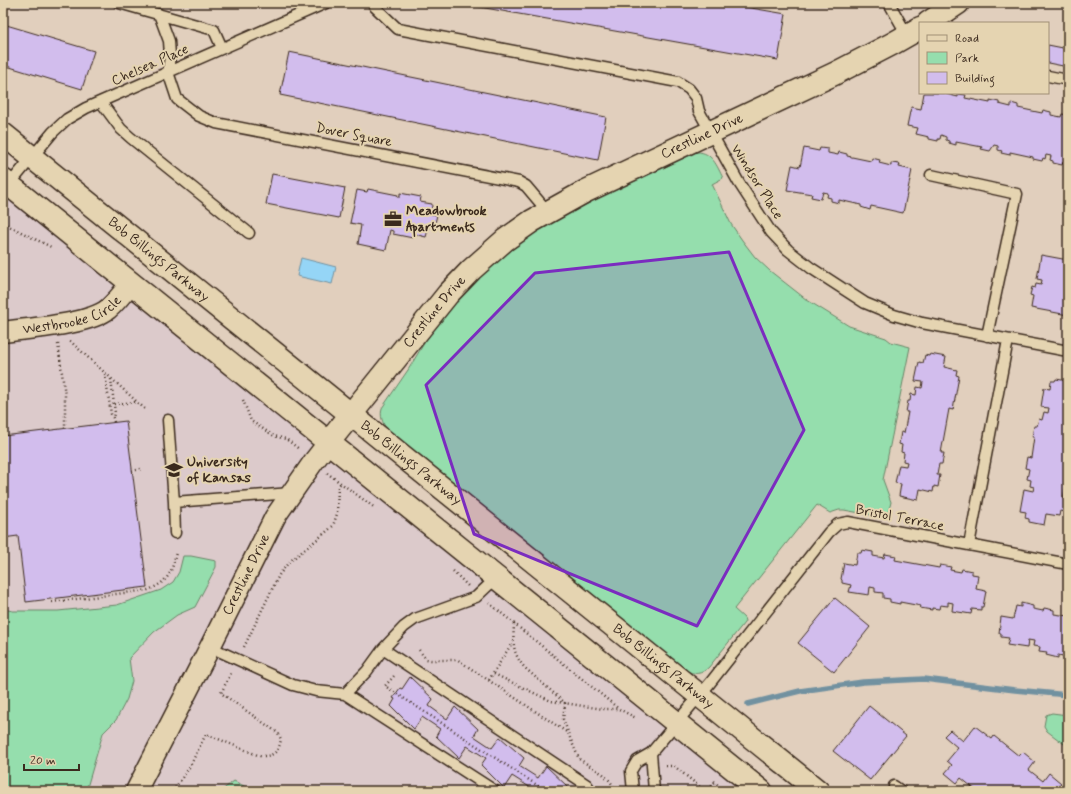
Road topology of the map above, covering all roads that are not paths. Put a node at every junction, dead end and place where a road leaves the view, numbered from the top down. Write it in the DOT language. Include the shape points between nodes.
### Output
graph roads {
  1 [pos="119,3"];
  2 [pos="326,3"];
  3 [pos="373,3"];
  4 [pos="889,3"];
  5 [pos="958,3"];
  6 [pos="308,7"];
  7 [pos="159,14"];
  8 [pos="930,22"];
  9 [pos="919,29"];
  10 [pos="222,48"];
  11 [pos="168,72"];
  12 [pos="1049,76"];
  13 [pos="1068,80"];
  14 [pos="101,102"];
  15 [pos="710,132"];
  16 [pos="3,134"];
  17 [pos="32,157"];
  18 [pos="931,175"];
  19 [pos="6,183"];
  20 [pos="548,212"];
  21 [pos="249,233"];
  22 [pos="131,283"];
  23 [pos="3,332"];
  24 [pos="987,336"];
  25 [pos="1008,340"];
  26 [pos="1068,351"];
  27 [pos="350,415"];
  28 [pos="168,420"];
  29 [pos="328,443"];
  30 [pos="291,493"];
  31 [pos="174,502"];
  32 [pos="175,533"];
  33 [pos="969,545"];
  34 [pos="1068,564"];
  35 [pos="496,578"];
  36 [pos="210,647"];
  37 [pos="383,649"];
  38 [pos="345,694"];
  39 [pos="699,696"];
  40 [pos="676,722"];
  41 [pos="651,753"];
  42 [pos="136,791"];
  43 [pos="495,791"];
  44 [pos="591,791"];
  45 [pos="633,791"];
  46 [pos="654,791"];
  47 [pos="761,791"];
  48 [pos="818,791"];
  1 -- 7 [label="lane"];
  2 -- 6 [label="lane, Chelsea Place"];
  3 -- 15 [label="lane, Windsor Place" via="398,28 678,82 689,89 696,98 699,111"];
  4 -- 9 [label="lane"];
  5 -- 8 [label="main road, Crestline Drive"];
  6 -- 10 [label="lane, Chelsea Place"];
  7 -- 10 [label="lane" via="214,30"];
  7 -- 11 [label="lane" via="169,41"];
  9 -- 15 [label="main road, Crestline Drive" via="834,74"];
  10 -- 11 [label="lane, Chelsea Place"];
  11 -- 14 [label="lane, Chelsea Place"];
  11 -- 20 [label="lane, Dover Square" via="177,99 208,120 520,182"];
  12 -- 13 [label="lane"];
  14 -- 17 [label="lane, Chelsea Place" via="67,119"];
  14 -- 21 [label="lane" via="131,138"];
  15 -- 20 [label="main road, Crestline Drive" via="586,191"];
  15 -- 24 [label="lane, Windsor Place" via="739,184 771,232 788,250 811,268 865,303 894,315"];
  16 -- 17 [label="main road, Bob Billings Parkway"];
  17 -- 19 [label="lane, Chelsea Place"];
  17 -- 27 [label="main road, Bob Billings Parkway"];
  18 -- 24 [label="lane" via="1017,194"];
  19 -- 22 [label="main road"];
  20 -- 27 [label="main road, Crestline Drive" via="505,240 471,270 419,328"];
  22 -- 23 [label="street, Westbrooke Circle" via="108,309 91,318"];
  22 -- 29 [label="main road"];
  24 -- 25 [label="lane, Windsor Place"];
  25 -- 26 [label="lane, Windsor Place"];
  25 -- 33 [label="lane"];
  27 -- 29 [label="main road, Crestline Drive"];
  27 -- 39 [label="main road, Bob Billings Parkway"];
  28 -- 31 [label="lane"];
  29 -- 30 [label="street, Crestline Drive"];
  29 -- 35 [label="main road"];
  30 -- 31 [label="lane"];
  30 -- 36 [label="street, Crestline Drive" via="275,517"];
  31 -- 32 [label="lane"];
  33 -- 34 [label="lane, Bristol Terrace"];
  33 -- 39 [label="lane, Bristol Terrace" via="848,522 838,524"];
  35 -- 37 [label="lane" via="476,597 415,619"];
  35 -- 40 [label="main road"];
  36 -- 38 [label="lane" via="292,685"];
  36 -- 42 [label="street, Crestline Drive"];
  37 -- 38 [label="lane"];
  37 -- 44 [label="lane" via="587,785"];
  38 -- 43 [label="lane"];
  39 -- 40 [label="lane, Bristol Terrace"];
  39 -- 48 [label="main road, Bob Billings Parkway"];
  40 -- 41 [label="lane, Bristol Terrace"];
  40 -- 47 [label="main road"];
  41 -- 45 [label="lane, Bristol Terrace" via="633,766"];
  41 -- 46 [label="lane"];
}
